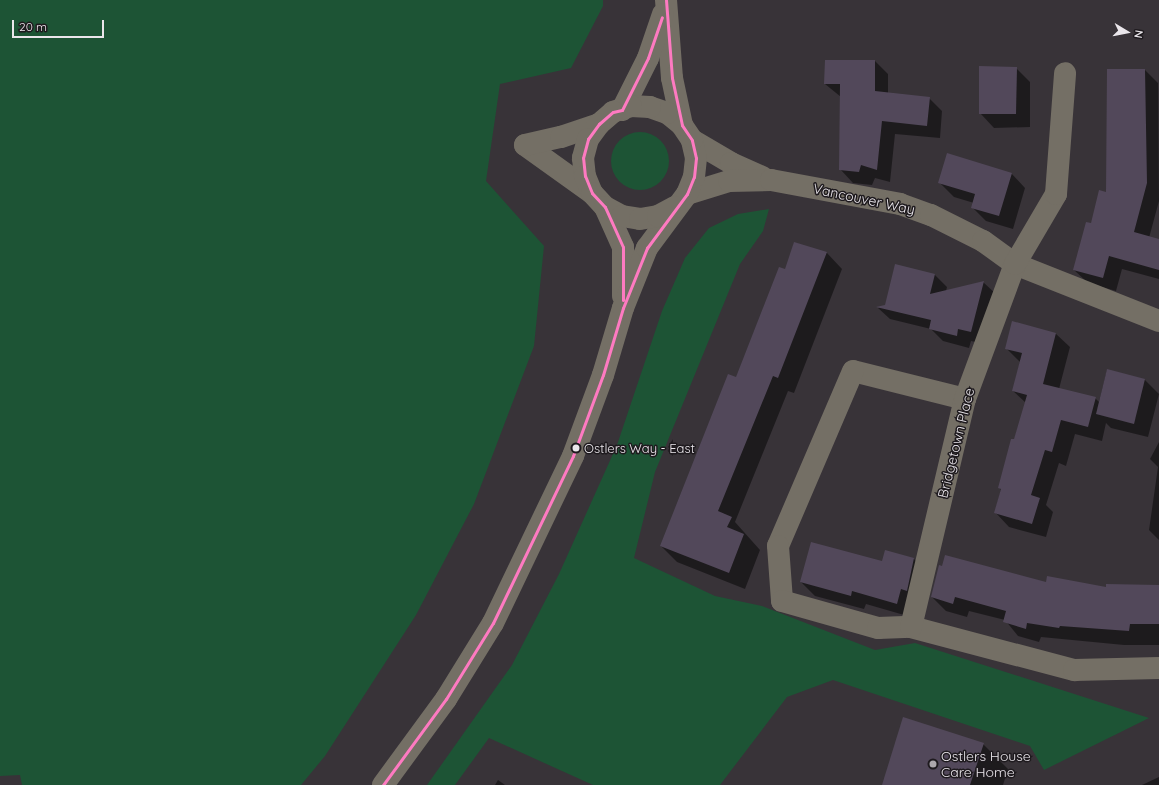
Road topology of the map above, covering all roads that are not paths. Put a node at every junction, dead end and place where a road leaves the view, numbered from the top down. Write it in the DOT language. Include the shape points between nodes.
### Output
graph roads {
  1 [pos="666,2"];
  2 [pos="1066,73"];
  3 [pos="622,110"];
  4 [pos="599,124"];
  5 [pos="687,132"];
  6 [pos="770,180"];
  7 [pos="599,200"];
  8 [pos="681,200"];
  9 [pos="1015,264"];
  10 [pos="623,308"];
  11 [pos="1159,321"];
  12 [pos="965,399"];
  13 [pos="911,627"];
  14 [pos="1159,668"];
  15 [pos="383,785"];
  1 -- 3 [label="street" via="648,58"];
  1 -- 5 [label="street" via="672,78"];
  2 -- 9 [label="street" via="1056,194"];
  3 -- 4 [label="street" via="613,112"];
  3 -- 5 [label="street" via="631,106 650,107 667,113"];
  4 -- 7 [label="street" via="588,139 583,158 585,176"];
  4 -- 7 [label="street" via="561,137 525,145"];
  5 -- 6 [label="street" via="732,163"];
  5 -- 8 [label="street" via="696,158 694,176"];
  6 -- 8 [label="street" via="729,181"];
  6 -- 9 [label="street, Vancouver Way" via="900,204 931,215 983,241"];
  7 -- 8 [label="street" via="622,216 640,219 658,216"];
  7 -- 10 [label="street" via="623,247"];
  8 -- 10 [label="street" via="647,248"];
  9 -- 11 [label="street, Vancouver Way"];
  9 -- 12 [label="street, Bridgetown Place"];
  10 -- 15 [label="street" via="603,375 573,456 494,623 446,699"];
  12 -- 13 [label="street, Bridgetown Place"];
  12 -- 13 [label="street" via="853,371 778,546 782,601 878,628"];
  13 -- 14 [label="street" via="1074,670"];
}
